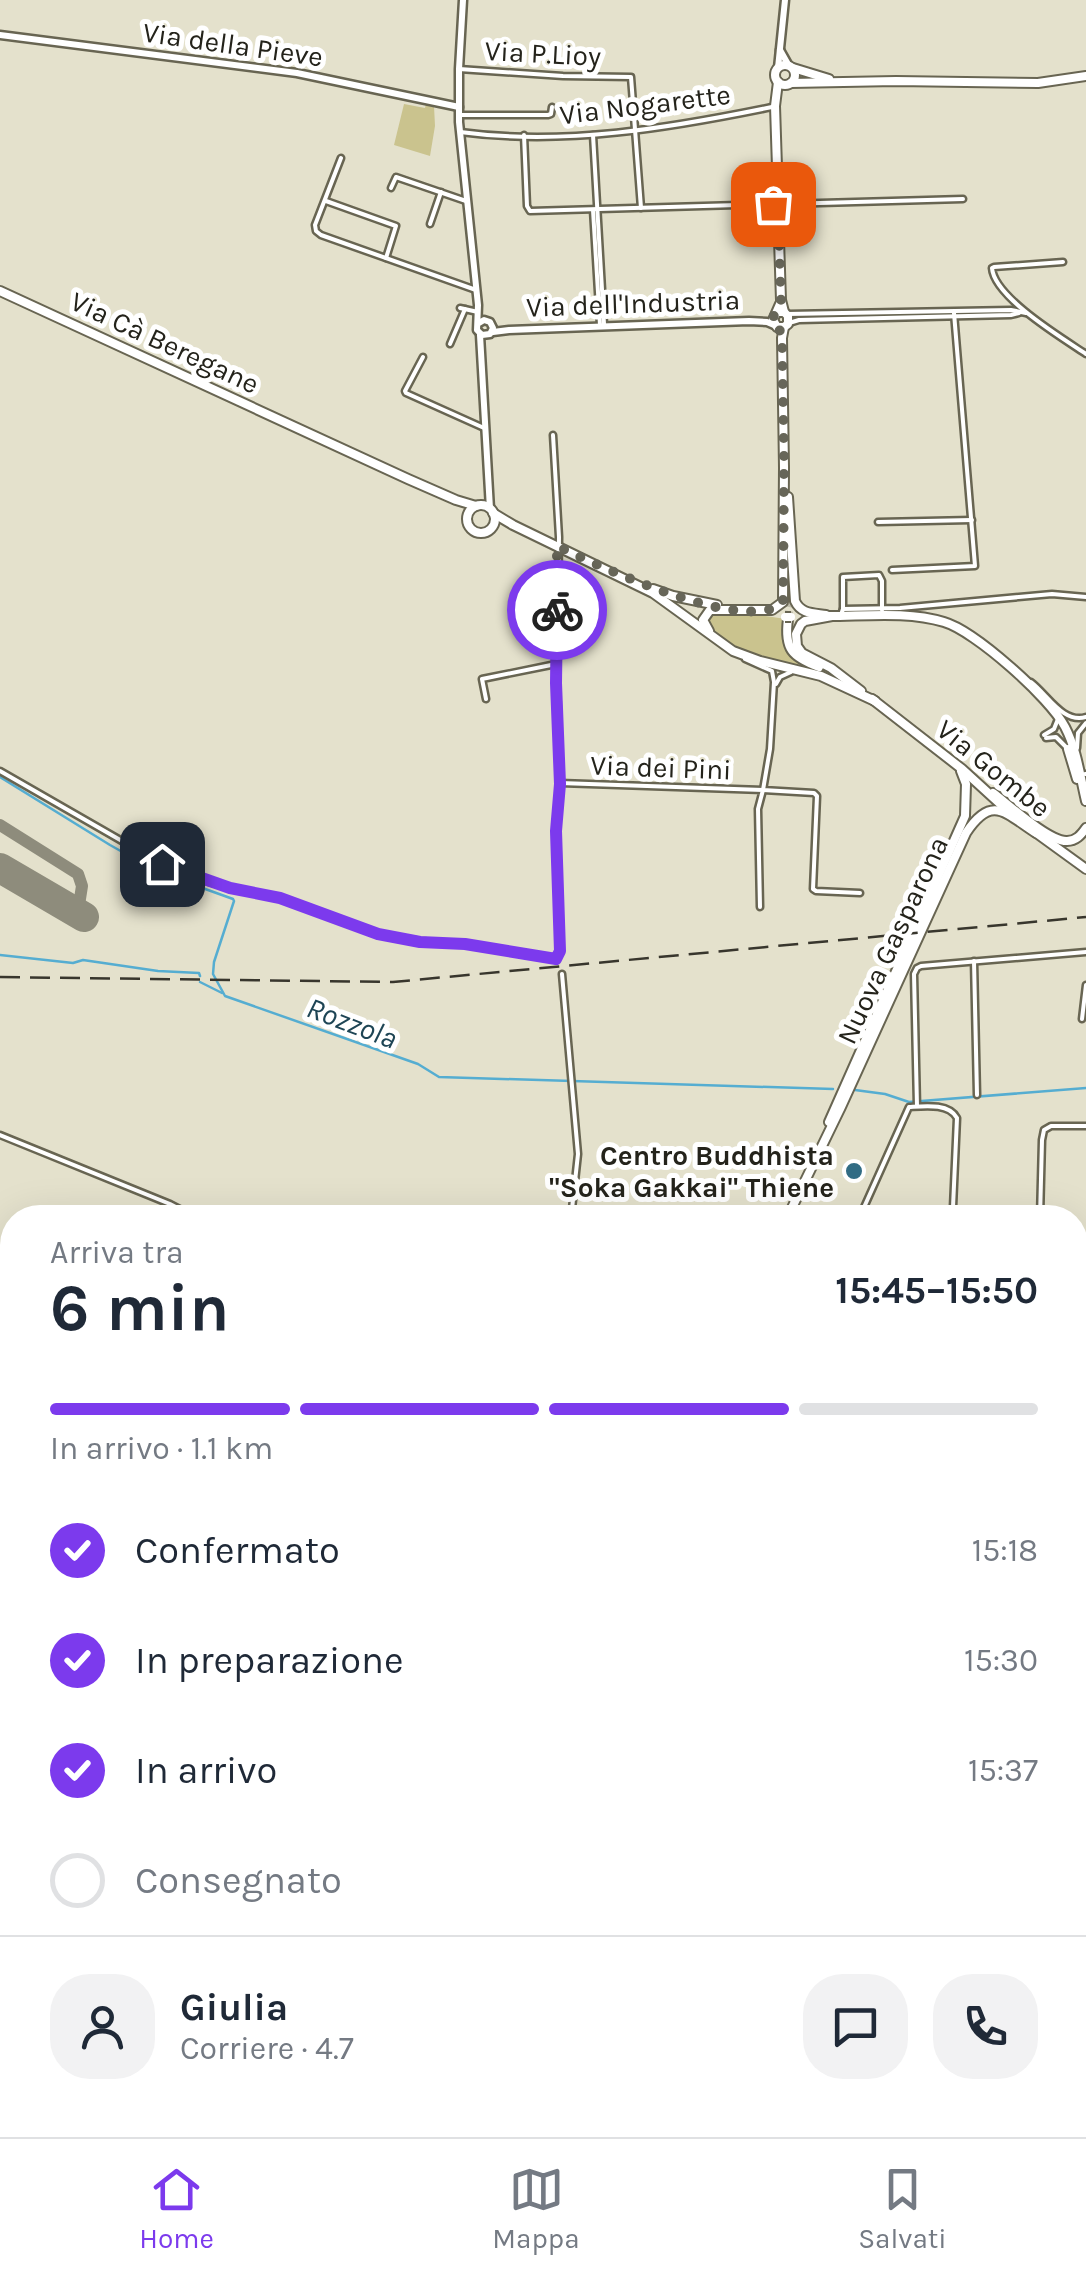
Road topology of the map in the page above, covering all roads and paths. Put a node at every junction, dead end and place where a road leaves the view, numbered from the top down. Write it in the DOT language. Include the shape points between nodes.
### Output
graph roads {
  1 [pos="463,0"];
  2 [pos="785,0"];
  3 [pos="0,35"];
  4 [pos="778,47"];
  5 [pos="791,67"];
  6 [pos="778,68"];
  7 [pos="459,69"];
  8 [pos="1083,75"];
  9 [pos="778,82"];
  10 [pos="838,82"];
  11 [pos="790,84"];
  12 [pos="775,106"];
  13 [pos="552,107"];
  14 [pos="459,111"];
  15 [pos="636,130"];
  16 [pos="460,132"];
  17 [pos="524,135"];
  18 [pos="594,135"];
  19 [pos="341,158"];
  20 [pos="391,188"];
  21 [pos="441,192"];
  22 [pos="963,199"];
  23 [pos="326,201"];
  24 [pos="467,201"];
  25 [pos="778,204"];
  26 [pos="641,208"];
  27 [pos="595,210"];
  28 [pos="430,224"];
  29 [pos="386,258"];
  30 [pos="1063,262"];
  31 [pos="476,290"];
  32 [pos="0,291"];
  33 [pos="478,309"];
  34 [pos="1026,313"];
  35 [pos="954,315"];
  36 [pos="781,320"];
  37 [pos="602,325"];
  38 [pos="486,328"];
  39 [pos="450,344"];
  40 [pos="1086,354"];
  41 [pos="422,357"];
  42 [pos="484,428"];
  43 [pos="552,435"];
  44 [pos="784,468"];
  45 [pos="456,500"];
  46 [pos="485,508"];
  47 [pos="467,516"];
  48 [pos="972,520"];
  49 [pos="878,522"];
  50 [pos="513,525"];
  51 [pos="488,530"];
  52 [pos="557,546"];
  53 [pos="788,562"];
  54 [pos="892,570"];
  55 [pos="631,581"];
  56 [pos="557,587"];
  57 [pos="1086,597"];
  58 [pos="594,606"];
  59 [pos="918,607"];
  60 [pos="740,610"];
  61 [pos="882,612"];
  62 [pos="839,614"];
  63 [pos="916,617"];
  64 [pos="788,618"];
  65 [pos="733,651"];
  66 [pos="1002,662"];
  67 [pos="556,664"];
  68 [pos="810,672"];
  69 [pos="841,676"];
  70 [pos="774,688"];
  71 [pos="486,699"];
  72 [pos="874,701"];
  73 [pos="1056,716"];
  74 [pos="1086,720"];
  75 [pos="1068,749"];
  76 [pos="959,767"];
  77 [pos="0,771"];
  78 [pos="1084,772"];
  79 [pos="560,784"];
  80 [pos="763,790"];
  81 [pos="1085,796"];
  82 [pos="997,802"];
  83 [pos="1016,810"];
  84 [pos="1085,830"];
  85 [pos="966,833"];
  86 [pos="1036,833"];
  87 [pos="1054,846"];
  88 [pos="1086,869"];
  89 [pos="860,893"];
  90 [pos="760,906"];
  91 [pos="1086,952"];
  92 [pos="974,961"];
  93 [pos="562,974"];
  94 [pos="1086,985"];
  95 [pos="1082,1019"];
  96 [pos="977,1095"];
  97 [pos="917,1103"];
  98 [pos="1086,1126"];
  99 [pos="0,1135"];
  100 [pos="821,1145"];
  101 [pos="172,1205"];
  102 [pos="573,1205"];
  103 [pos="794,1205"];
  104 [pos="866,1205"];
  105 [pos="953,1205"];
  106 [pos="1040,1205"];
  1 -- 7 [label="street"];
  2 -- 4 [label="street"];
  3 -- 14 [label="street, Via della Pieve" via="298,74"];
  4 -- 5 [label="street"];
  4 -- 6 [label="street"];
  5 -- 6 [label="main road"];
  5 -- 10 [label="main road"];
  5 -- 11 [label="main road"];
  6 -- 9 [label="main road"];
  7 -- 14 [label="street"];
  7 -- 15 [label="street, Via P.Lioy" via="632,77"];
  8 -- 10 [label="main road" via="1038,83"];
  9 -- 11 [label="main road"];
  9 -- 12 [label="main road"];
  10 -- 11 [label="main road"];
  11 -- 12 [label="main road"];
  12 -- 15 [label="street, Via Nogarette"];
  12 -- 25 [label="main road"];
  13 -- 14 [label="street" via="548,116"];
  14 -- 16 [label="street"];
  15 -- 18 [label="street, Via Nogarette"];
  15 -- 26 [label="street"];
  16 -- 17 [label="street, Via Nogarette"];
  16 -- 24 [label="street"];
  17 -- 18 [label="street, Via Nogarette"];
  17 -- 27 [label="street" via="530,211"];
  18 -- 27 [label="street"];
  19 -- 23 [label="street"];
  20 -- 21 [label="street" via="396,177"];
  21 -- 24 [label="street"];
  21 -- 28 [label="street"];
  22 -- 25 [label="street"];
  23 -- 29 [label="street" via="316,228 320,234"];
  23 -- 29 [label="street" via="396,226"];
  24 -- 31 [label="street"];
  25 -- 26 [label="street"];
  25 -- 36 [label="main road"];
  26 -- 27 [label="street"];
  27 -- 37 [label="street"];
  29 -- 31 [label="street"];
  30 -- 34 [label="street" via="992,268 992,279"];
  31 -- 33 [label="street"];
  32 -- 45 [label="main road, Via Cà Beregane"];
  33 -- 38 [label="street"];
  33 -- 39 [label="street" via="462,308"];
  34 -- 35 [label="street, Via dell'Industria"];
  34 -- 40 [label="street"];
  35 -- 36 [label="street, Via dell'Industria"];
  35 -- 48 [label="street"];
  36 -- 37 [label="street, Via dell'Industria"];
  36 -- 44 [label="main road"];
  37 -- 38 [label="street, Via dell'Industria"];
  38 -- 42 [label="street" via="480,352"];
  41 -- 42 [label="street" via="406,393"];
  42 -- 46 [label="street"];
  43 -- 52 [label="street"];
  44 -- 53 [label="main road"];
  44 -- 60 [label="main road" via="784,599 772,610"];
  44 -- 62 [label="main road" via="795,601 805,612"];
  45 -- 46 [label="main road, Via Gombe"];
  45 -- 47 [label="main road"];
  46 -- 47 [label="main road"];
  46 -- 50 [label="main road, Via Gombe"];
  46 -- 51 [label="main road" via="493,525"];
  47 -- 51 [label="main road" via="473,530"];
  48 -- 49 [label="street"];
  48 -- 54 [label="street" via="975,566"];
  50 -- 51 [label="main road"];
  50 -- 52 [label="main road, Via Gombe"];
  52 -- 55 [label="main road, Via Gombe"];
  52 -- 56 [label="street"];
  55 -- 60 [label="main road"];
  55 -- 65 [label="main road, Via Gombe"];
  56 -- 58 [label="street"];
  56 -- 67 [label="street"];
  57 -- 59 [label="street" via="1052,594"];
  59 -- 61 [label="street"];
  59 -- 63 [label="street"];
  60 -- 64 [label="main road"];
  60 -- 65 [label="main road" via="715,608 704,617 710,632"];
  61 -- 62 [label="main road"];
  61 -- 62 [label="street" via="881,576 862,575 843,577"];
  61 -- 63 [label="main road"];
  62 -- 64 [label="main road"];
  62 -- 69 [label="main road" via="804,621 796,641 802,653"];
  63 -- 66 [label="main road" via="952,624"];
  64 -- 69 [label="main road" via="786,638 794,654"];
  65 -- 68 [label="main road, Via Gombe"];
  65 -- 70 [label="street" via="772,671"];
  66 -- 73 [label="main road"];
  66 -- 74 [label="street" via="1068,717"];
  67 -- 71 [label="street" via="482,679"];
  67 -- 79 [label="street"];
  68 -- 70 [label="street" via="788,672"];
  68 -- 72 [label="main road, Via Gombe"];
  69 -- 72 [label="main road, Via Gombe"];
  70 -- 80 [label="street"];
  72 -- 76 [label="main road, Via Gombe"];
  73 -- 75 [label="main road"];
  73 -- 75 [label="street" via="1046,737 1056,736"];
  73 -- 78 [label="main road"];
  74 -- 78 [label="street" via="1077,737"];
  75 -- 81 [label="main road"];
  76 -- 82 [label="main road, Via Gombe"];
  76 -- 83 [label="main road"];
  76 -- 100 [label="main road, Nuova Gasparona" via="965,816"];
  77 -- 79 [label="street" via="194,877 280,898 378,934 549,959 560,951"];
  78 -- 81 [label="main road"];
  79 -- 80 [label="street, Via dei Pini"];
  80 -- 89 [label="street" via="814,792 814,889"];
  80 -- 90 [label="street, Via dei Pini"];
  82 -- 83 [label="main road"];
  82 -- 85 [label="main road" via="982,808"];
  82 -- 86 [label="main road, Via Gombe"];
  83 -- 84 [label="main road" via="1060,841"];
  84 -- 87 [label="main road" via="1069,846"];
  85 -- 86 [label="main road, Nuova Gasparona" via="981,814 996,809"];
  85 -- 100 [label="main road, Nuova Gasparona"];
  86 -- 87 [label="main road, Via Gombe"];
  87 -- 88 [label="main road, Via Gombe"];
  91 -- 92 [label="street"];
  92 -- 96 [label="street"];
  92 -- 97 [label="street" via="921,966 914,974"];
  93 -- 102 [label="street" via="578,1169"];
  94 -- 95 [label="street"];
  97 -- 104 [label="street" via="909,1107"];
  97 -- 105 [label="street" via="948,1108 957,1118"];
  98 -- 106 [label="street" via="1044,1130"];
  99 -- 101 [label="street"];
  100 -- 103 [label="main road, Nuova Gasparona"];
}
